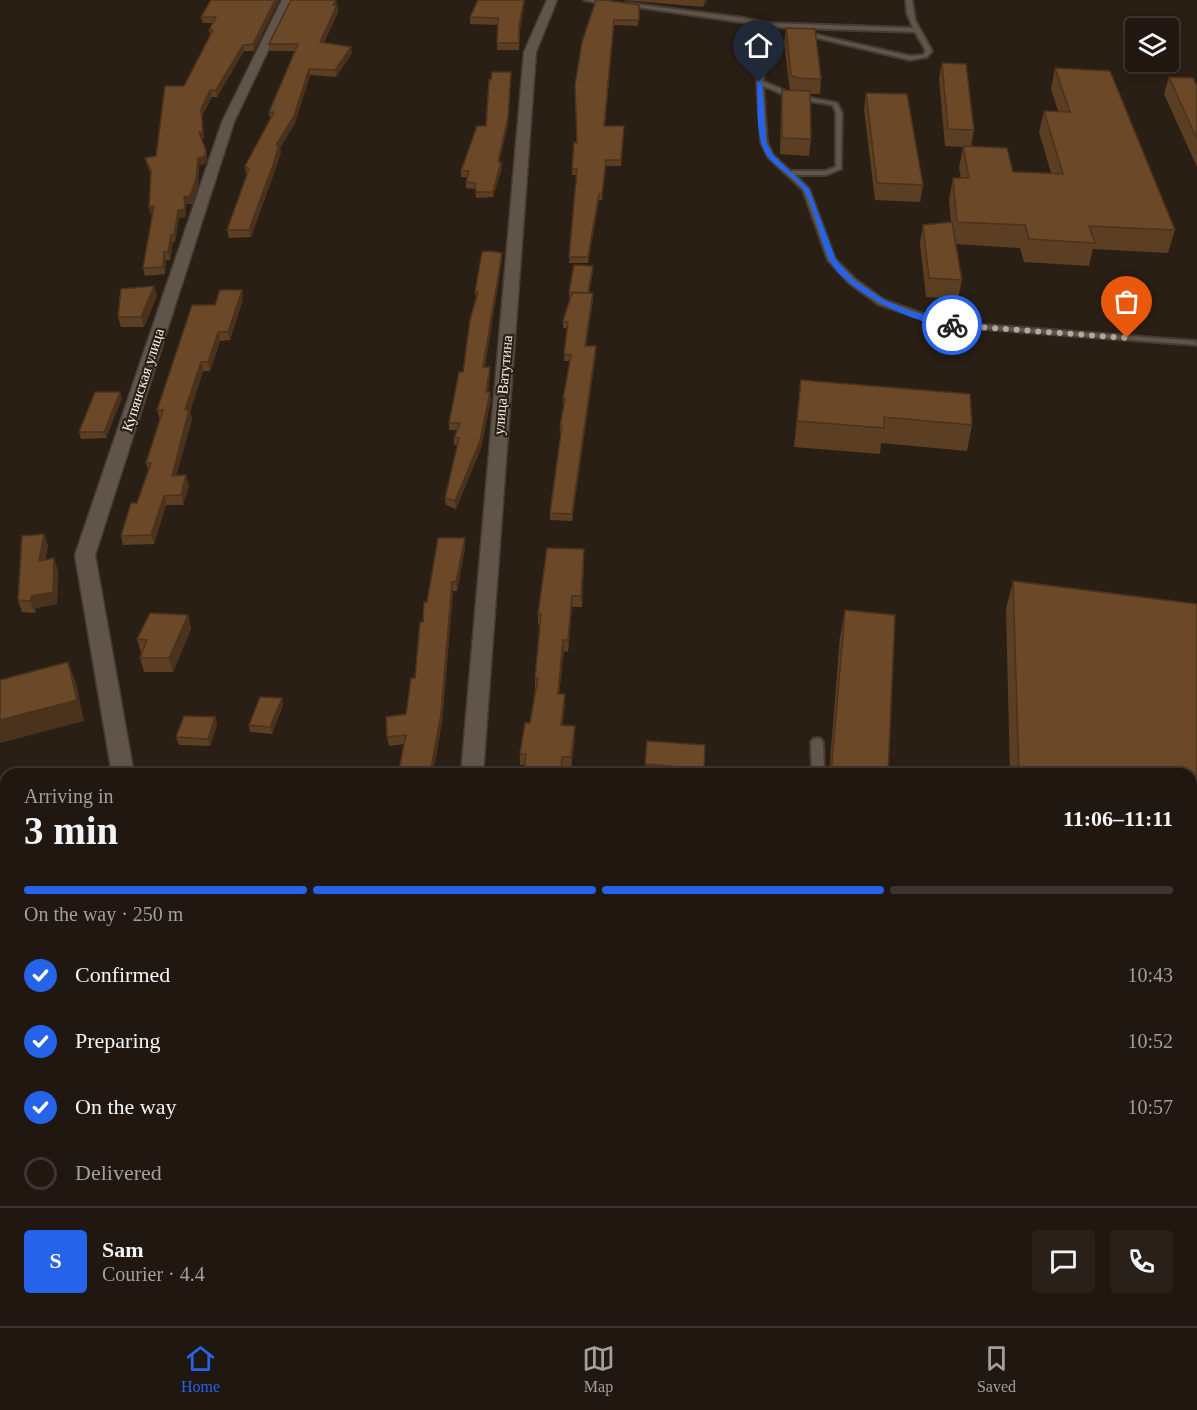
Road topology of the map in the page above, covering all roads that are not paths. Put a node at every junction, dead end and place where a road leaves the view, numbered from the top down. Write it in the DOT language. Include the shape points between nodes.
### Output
graph roads {
  1 [pos="287,0"];
  2 [pos="552,0"];
  3 [pos="587,0"];
  4 [pos="909,0"];
  5 [pos="764,25"];
  6 [pos="917,30"];
  7 [pos="759,82"];
  8 [pos="789,173"];
  9 [pos="1196,343"];
  10 [pos="817,742"];
  11 [pos="122,768"];
  12 [pos="472,768"];
  13 [pos="818,768"];
  1 -- 11 [label="street, Купянская улица" via="228,122 85,555"];
  2 -- 12 [label="street, улица Ватутина" via="530,52"];
  3 -- 5 [label="lane"];
  4 -- 6 [label="lane"];
  5 -- 6 [label="lane"];
  5 -- 6 [label="lane" via="910,58 925,56 930,51"];
  5 -- 7 [label="lane"];
  7 -- 8 [label="lane" via="764,142 770,156"];
  7 -- 8 [label="lane" via="794,97 835,104 839,113 839,168 826,173"];
  8 -- 9 [label="lane" via="806,189 832,260 881,302 944,324"];
  10 -- 13 [label="lane"];
}
